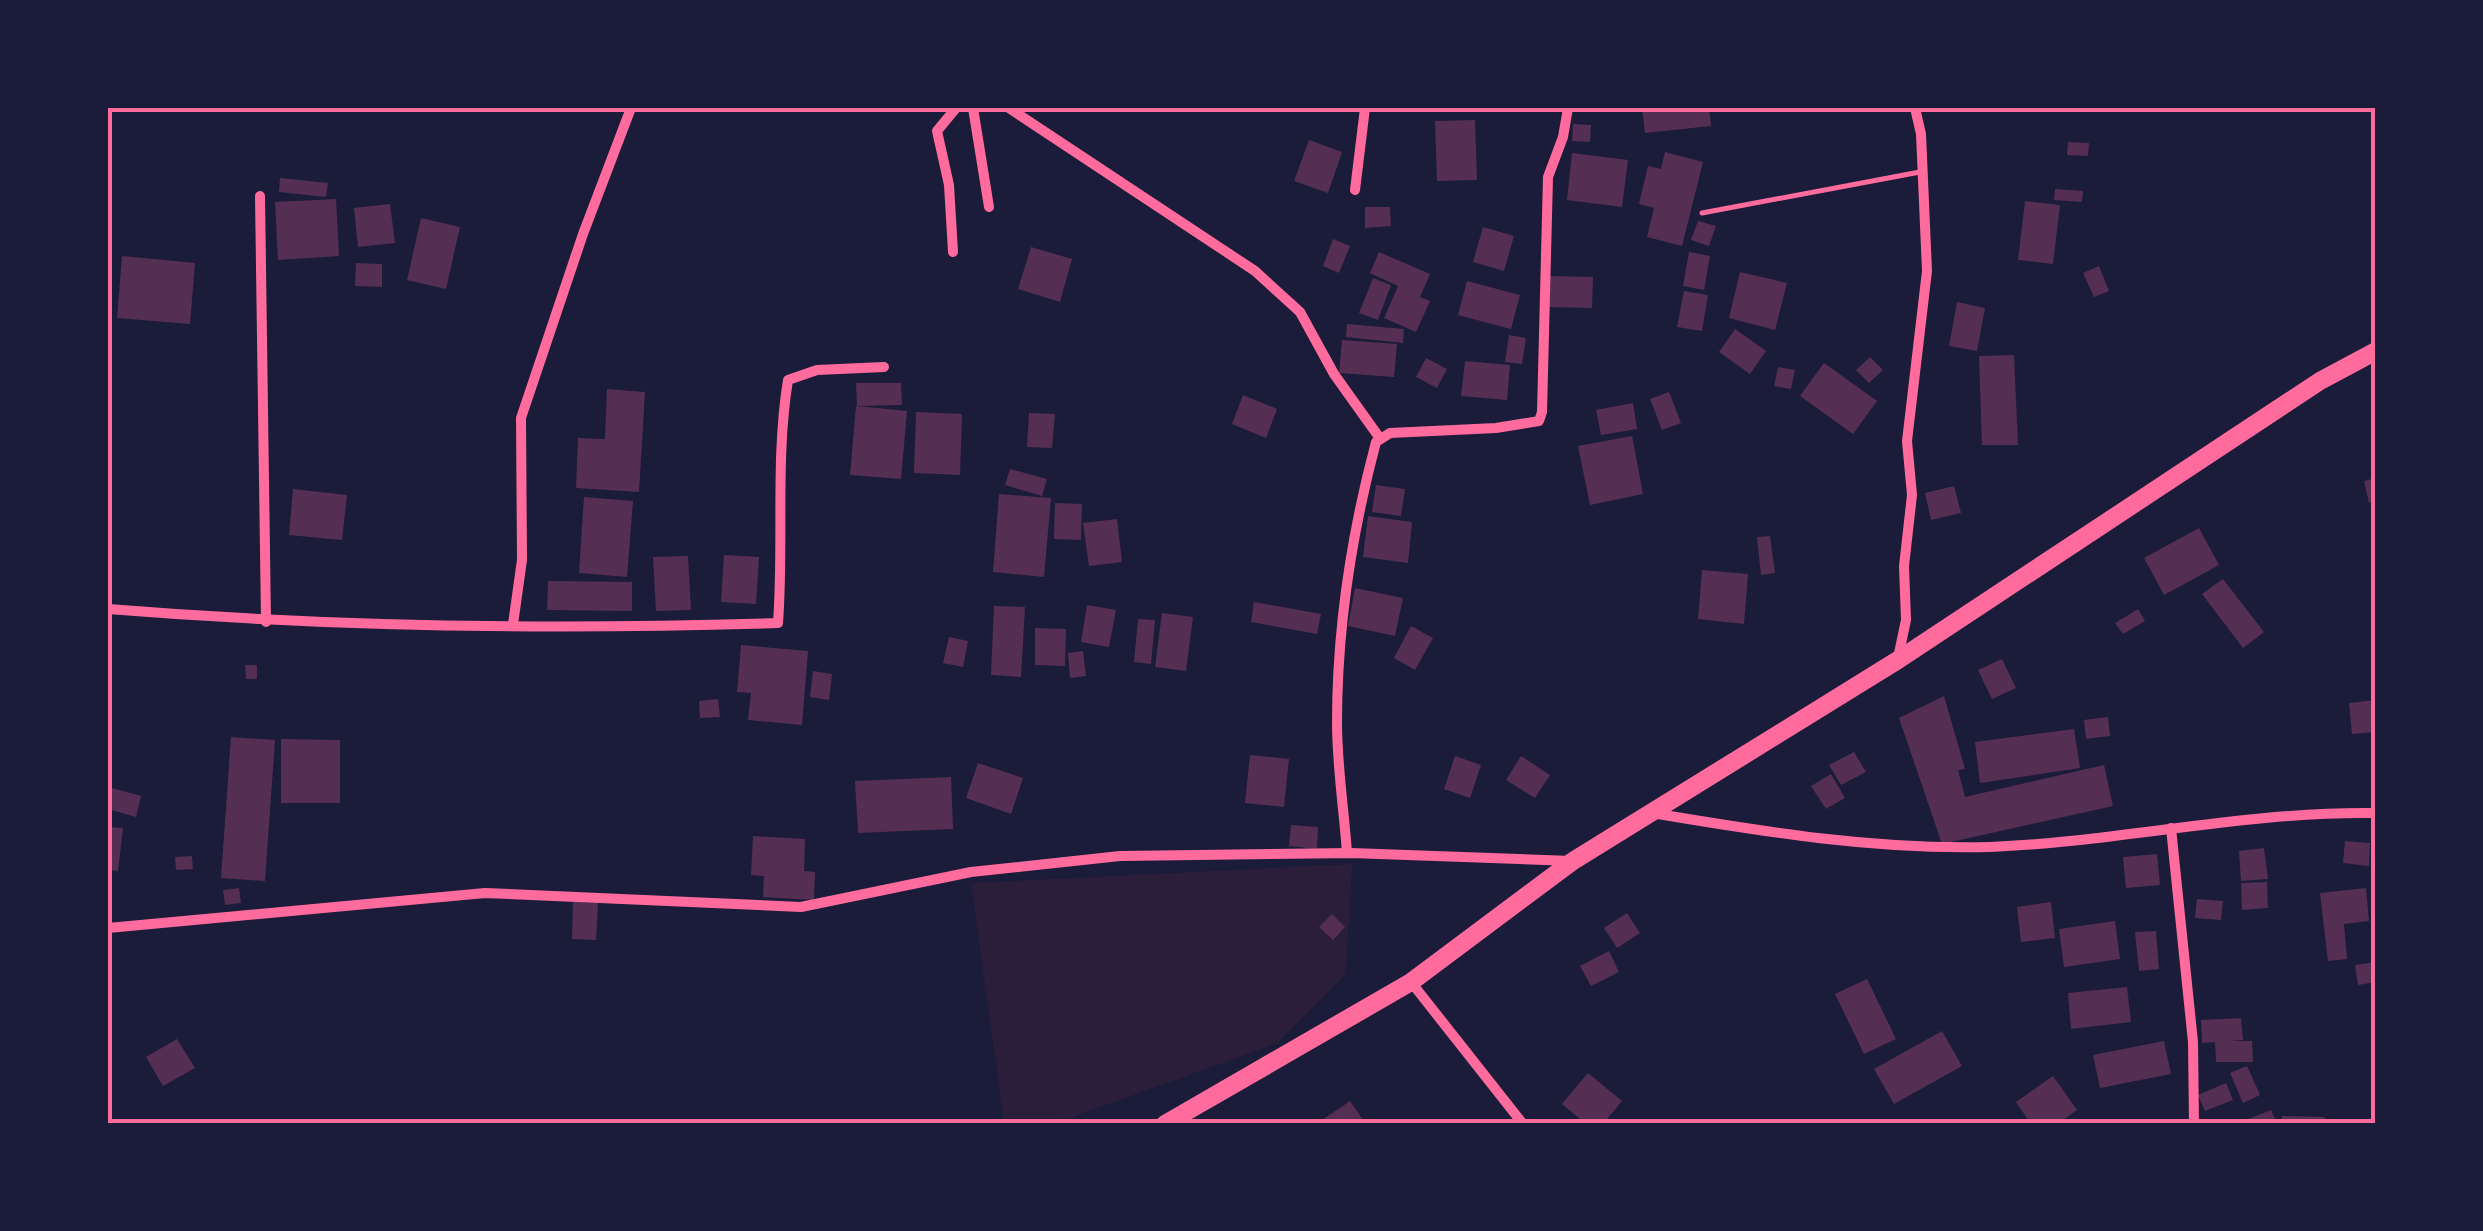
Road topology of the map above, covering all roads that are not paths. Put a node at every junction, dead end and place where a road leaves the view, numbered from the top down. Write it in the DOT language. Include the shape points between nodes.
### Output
graph roads {
  1 [pos="631,108"];
  2 [pos="956,108"];
  3 [pos="973,108"];
  4 [pos="1009,108"];
  5 [pos="1366,108"];
  6 [pos="1568,108"];
  7 [pos="1915,108"];
  8 [pos="1923,172"];
  9 [pos="1355,190"];
  10 [pos="260,196"];
  11 [pos="989,206"];
  12 [pos="1702,213"];
  13 [pos="954,252"];
  14 [pos="2376,350"];
  15 [pos="884,368"];
  16 [pos="1379,438"];
  17 [pos="108,609"];
  18 [pos="266,622"];
  19 [pos="513,624"];
  20 [pos="1898,660"];
  21 [pos="1651,813"];
  22 [pos="2376,813"];
  23 [pos="2171,828"];
  24 [pos="1347,854"];
  25 [pos="1573,861"];
  26 [pos="108,928"];
  27 [pos="1411,982"];
  28 [pos="1166,1123"];
  29 [pos="1523,1124"];
  30 [pos="2194,1124"];
  1 -- 19 [label="street" via="521,418 522,560"];
  2 -- 13 [label="street" via="937,131"];
  3 -- 11 [label="street"];
  4 -- 16 [label="street" via="1254,271 1300,312"];
  5 -- 9 [label="street"];
  6 -- 16 [label="street" via="1548,177 1538,421"];
  7 -- 8 [label="street"];
  8 -- 12 [label="lane"];
  8 -- 20 [label="street" via="1928,270 1907,441 1912,495"];
  10 -- 18 [label="street"];
  14 -- 20 [label="main road"];
  15 -- 19 [label="street" via="818,370 788,380 778,623"];
  16 -- 24 [label="street" via="1358,512 1344,615 1337,724"];
  17 -- 18 [label="street"];
  18 -- 19 [label="street"];
  20 -- 21 [label="main road"];
  21 -- 23 [label="street" via="1883,846 1993,846"];
  21 -- 25 [label="main road"];
  22 -- 23 [label="street"];
  23 -- 30 [label="street" via="2193,1042"];
  24 -- 25 [label="street"];
  24 -- 26 [label="street" via="1120,856 970,872 801,907 485,893"];
  25 -- 27 [label="main road"];
  27 -- 28 [label="main road"];
  27 -- 29 [label="street"];
}
